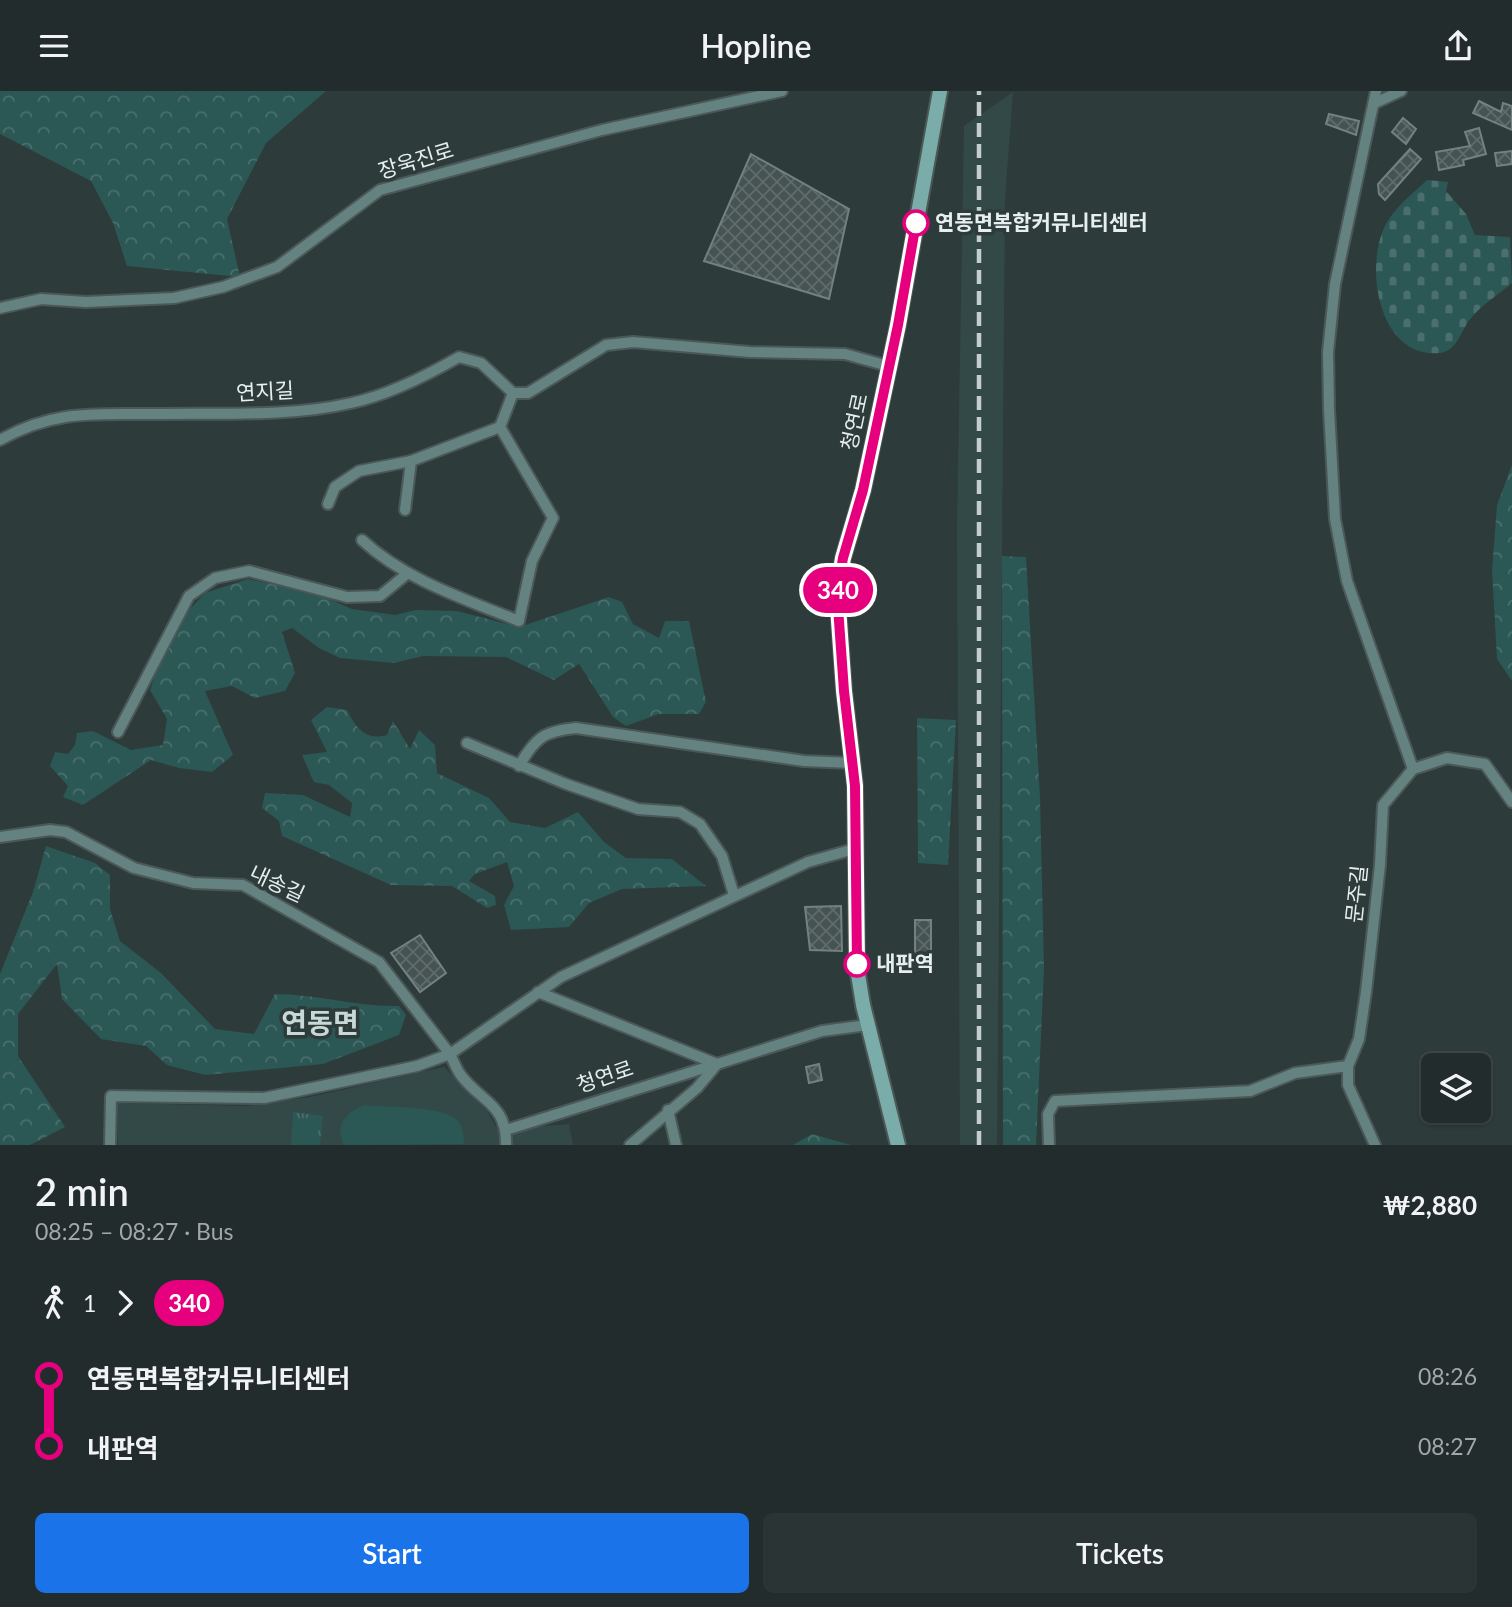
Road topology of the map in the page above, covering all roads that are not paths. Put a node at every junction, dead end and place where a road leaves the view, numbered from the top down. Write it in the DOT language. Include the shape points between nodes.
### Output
graph roads {
  1 [pos="782,91"];
  2 [pos="940,91"];
  3 [pos="1376,91"];
  4 [pos="1401,91"];
  5 [pos="1375,103"];
  6 [pos="0,308"];
  7 [pos="888,366"];
  8 [pos="513,393"];
  9 [pos="500,427"];
  10 [pos="0,440"];
  11 [pos="411,461"];
  12 [pos="328,504"];
  13 [pos="405,510"];
  14 [pos="362,540"];
  15 [pos="408,573"];
  16 [pos="118,732"];
  17 [pos="467,743"];
  18 [pos="852,763"];
  19 [pos="519,766"];
  20 [pos="1413,769"];
  21 [pos="1512,801"];
  22 [pos="0,838"];
  23 [pos="854,849"];
  24 [pos="734,895"];
  25 [pos="538,992"];
  26 [pos="867,1025"];
  27 [pos="450,1054"];
  28 [pos="717,1064"];
  29 [pos="1348,1066"];
  30 [pos="668,1110"];
  31 [pos="506,1130"];
  32 [pos="110,1145"];
  33 [pos="506,1145"];
  34 [pos="630,1145"];
  35 [pos="676,1145"];
  36 [pos="898,1145"];
  37 [pos="1049,1145"];
  38 [pos="1375,1145"];
  1 -- 6 [label="street, 장욱진로" via="589,133 380,190 277,267 223,287 174,297 86,302 41,299"];
  2 -- 7 [label="main road, 청연로"];
  3 -- 5 [label="street"];
  4 -- 5 [label="street"];
  5 -- 20 [label="street" via="1335,284 1328,352 1335,519 1350,593"];
  7 -- 8 [label="street" via="845,354 633,342 606,345 528,393"];
  7 -- 18 [label="main road, 청연로" via="837,593"];
  8 -- 9 [label="street"];
  8 -- 10 [label="street, 연지길" via="481,363 459,357 409,383 352,403 267,412 82,412 48,419"];
  9 -- 11 [label="street"];
  9 -- 15 [label="street" via="553,517 532,561 519,621"];
  11 -- 12 [label="street" via="359,471 335,487"];
  11 -- 13 [label="street"];
  14 -- 15 [label="street" via="381,558"];
  15 -- 16 [label="street" via="380,596 347,597 249,571 215,578 189,596"];
  17 -- 19 [label="street"];
  18 -- 19 [label="street" via="804,761 576,728 550,730 529,748"];
  18 -- 23 [label="main road, 청연로"];
  19 -- 24 [label="street" via="638,809 680,812 700,824 722,856"];
  20 -- 21 [label="street" via="1447,758 1485,764"];
  20 -- 29 [label="street, 문주길" via="1383,804 1359,1039"];
  22 -- 27 [label="street, 내송길" via="66,832 134,868 193,883 243,885 379,962"];
  23 -- 24 [label="street" via="808,862"];
  23 -- 26 [label="main road, 청연로" via="857,968"];
  24 -- 25 [label="street"];
  25 -- 27 [label="street"];
  25 -- 28 [label="street, 청연로"];
  26 -- 28 [label="street, 청연로" via="822,1031"];
  26 -- 36 [label="main road, 청연로"];
  27 -- 31 [label="street" via="460,1075 498,1109"];
  27 -- 32 [label="street" via="417,1066 264,1098 111,1096"];
  28 -- 30 [label="street" via="697,1088"];
  28 -- 31 [label="street, 청연로"];
  29 -- 37 [label="street" via="1295,1073 1250,1091 1055,1101 1048,1115"];
  29 -- 38 [label="street" via="1348,1085"];
  30 -- 34 [label="street"];
  30 -- 35 [label="street"];
  31 -- 33 [label="street"];
}
